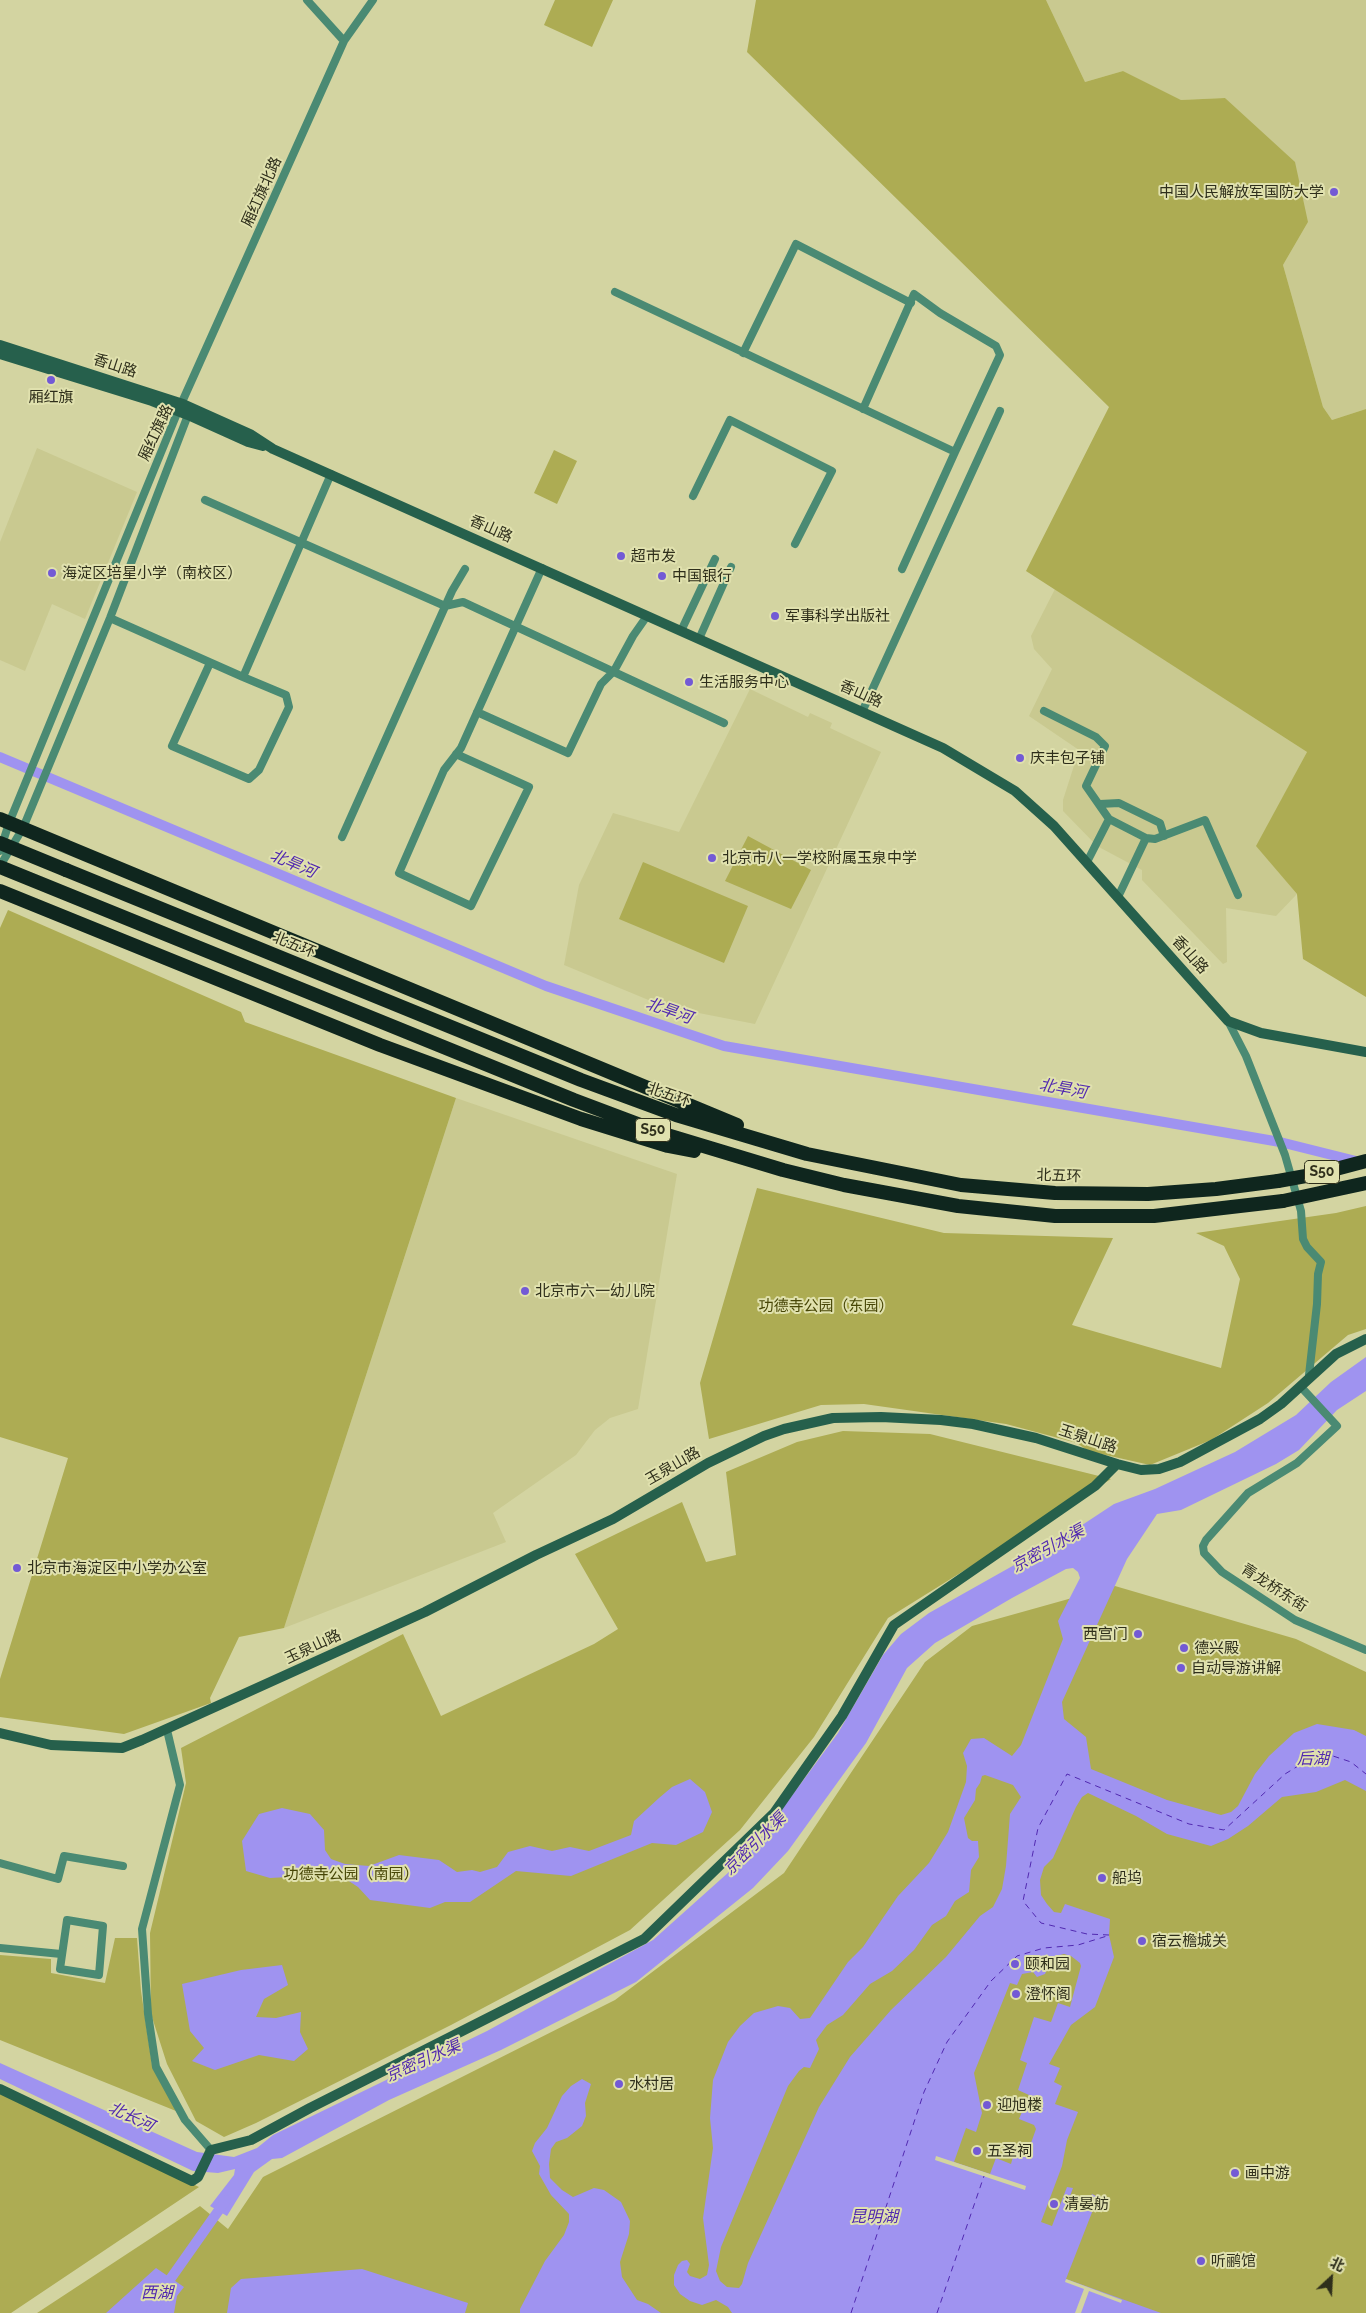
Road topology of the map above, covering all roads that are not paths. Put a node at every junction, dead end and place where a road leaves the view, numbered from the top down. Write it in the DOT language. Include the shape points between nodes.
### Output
graph roads {
  1 [pos="306,0"];
  2 [pos="373,0"];
  3 [pos="344,41"];
  4 [pos="615,292"];
  5 [pos="911,303"];
  6 [pos="0,345"];
  7 [pos="743,353"];
  8 [pos="0,354"];
  9 [pos="863,409"];
  10 [pos="183,410"];
  11 [pos="1000,412"];
  12 [pos="955,452"];
  13 [pos="331,474"];
  14 [pos="693,496"];
  15 [pos="205,500"];
  16 [pos="301,543"];
  17 [pos="796,544"];
  18 [pos="715,559"];
  19 [pos="731,567"];
  20 [pos="542,568"];
  21 [pos="465,569"];
  22 [pos="902,569"];
  23 [pos="445,606"];
  24 [pos="647,616"];
  25 [pos="110,618"];
  26 [pos="516,625"];
  27 [pos="681,631"];
  28 [pos="699,639"];
  29 [pos="210,663"];
  30 [pos="614,671"];
  31 [pos="243,677"];
  32 [pos="1044,711"];
  33 [pos="477,712"];
  34 [pos="862,712"];
  35 [pos="724,723"];
  36 [pos="456,754"];
  37 [pos="1100,804"];
  38 [pos="1109,818"];
  39 [pos="5,821"];
  40 [pos="23,828"];
  41 [pos="1164,836"];
  42 [pos="342,838"];
  43 [pos="1146,838"];
  44 [pos="0,843"];
  45 [pos="0,851"];
  46 [pos="1088,862"];
  47 [pos="0,867"];
  48 [pos="0,891"];
  49 [pos="1238,895"];
  50 [pos="1118,897"];
  51 [pos="1228,1021"];
  52 [pos="1366,1052"];
  53 [pos="807,1154"];
  54 [pos="1366,1161"];
  55 [pos="783,1170"];
  56 [pos="1366,1183"];
  57 [pos="1366,1339"];
  58 [pos="1309,1375"];
  59 [pos="1301,1387"];
  60 [pos="1117,1464"];
  61 [pos="1366,1650"];
  62 [pos="167,1730"];
  63 [pos="0,1732"];
  64 [pos="0,1863"];
  65 [pos="123,1866"];
  66 [pos="0,1948"];
  67 [pos="61,1954"];
  68 [pos="0,2089"];
  69 [pos="211,2150"];
  1 -- 3 [label="street"];
  2 -- 3 [label="street"];
  3 -- 10 [label="street, 厢红旗北路"];
  4 -- 7 [label="street"];
  5 -- 7 [label="street" via="796,244"];
  5 -- 9 [label="street"];
  5 -- 12 [label="street" via="914,294 996,346 1000,355"];
  6 -- 10 [label="street, 香山路"];
  7 -- 9 [label="street"];
  8 -- 10 [label="street, 香山路"];
  9 -- 12 [label="street"];
  10 -- 13 [label="street, 香山路" via="248,442 273,448"];
  10 -- 25 [label="street, 厢红旗路"];
  10 -- 39 [label="street, 厢红旗路" via="28,779"];
  11 -- 34 [label="street"];
  12 -- 22 [label="street"];
  13 -- 16 [label="street"];
  13 -- 20 [label="street, 香山路"];
  14 -- 17 [label="street" via="730,420 832,471"];
  15 -- 16 [label="street"];
  16 -- 23 [label="street"];
  16 -- 31 [label="street"];
  18 -- 27 [label="street"];
  19 -- 28 [label="street"];
  20 -- 24 [label="street, 香山路"];
  20 -- 26 [label="street"];
  21 -- 23 [label="street"];
  23 -- 26 [label="street" via="463,602"];
  23 -- 42 [label="street"];
  24 -- 27 [label="street, 香山路"];
  24 -- 30 [label="street"];
  25 -- 29 [label="street"];
  25 -- 40 [label="street, 厢红旗路"];
  26 -- 30 [label="street"];
  26 -- 33 [label="street"];
  27 -- 28 [label="street, 香山路"];
  28 -- 34 [label="street, 香山路"];
  29 -- 31 [label="street"];
  29 -- 31 [label="street" via="172,746 249,779 259,770 289,706 286,695"];
  30 -- 33 [label="street" via="600,684 568,753"];
  30 -- 35 [label="street"];
  32 -- 37 [label="street" via="1096,737 1105,746 1086,786"];
  33 -- 36 [label="street"];
  34 -- 46 [label="street, 香山路" via="944,748 1015,791"];
  36 -- 36 [label="street" via="444,770 399,873 471,906 529,787"];
  37 -- 38 [label="street"];
  37 -- 41 [label="street" via="1119,803 1160,823"];
  38 -- 43 [label="street"];
  38 -- 46 [label="street"];
  39 -- 40 [label="highway"];
  39 -- 45 [label="street, 厢红旗路"];
  40 -- 47 [label="street, 厢红旗路"];
  40 -- 53 [label="highway"];
  41 -- 43 [label="street"];
  41 -- 49 [label="street" via="1205,820"];
  43 -- 50 [label="street"];
  44 -- 53 [label="highway, 北五环 / S50, bridge" via="581,1080 676,1115"];
  46 -- 50 [label="street, 香山路"];
  47 -- 55 [label="highway, S50" via="574,1100 667,1135"];
  48 -- 55 [label="highway" via="380,1045 572,1116 668,1146"];
  50 -- 51 [label="street, 香山路"];
  51 -- 52 [label="street, 香山路" via="1261,1032"];
  51 -- 58 [label="street" via="1246,1056 1284,1155 1301,1211 1303,1239 1321,1262"];
  53 -- 54 [label="highway, 北五环 / S50, bridge" via="961,1185 1055,1193 1148,1194 1216,1189 1278,1181"];
  55 -- 56 [label="highway, S50, bridge" via="958,1206 1054,1216 1154,1216 1283,1201"];
  57 -- 59 [label="street, 玉泉山路" via="1336,1354"];
  59 -- 60 [label="street, 玉泉山路" via="1260,1419 1180,1462 1159,1469 1141,1470"];
  59 -- 61 [label="street, 青龙桥东街" via="1337,1426 1297,1463 1248,1493 1206,1540 1204,1553 1222,1572 1295,1620"];
  60 -- 62 [label="street, 玉泉山路" via="1036,1438 942,1420 833,1418 792,1427 764,1436 708,1463 612,1519 425,1612"];
  60 -- 69 [label="street" via="1095,1486 894,1625 842,1716 774,1814 644,1939 251,2140"];
  62 -- 63 [label="street, 玉泉山路" via="122,1748 51,1746"];
  62 -- 69 [label="street" via="180,1785 142,1929 148,2014 156,2067 185,2120"];
  64 -- 65 [label="street" via="58,1879 64,1856"];
  66 -- 67 [label="street"];
  67 -- 67 [label="street" via="67,1920 103,1926 99,1975 60,1969"];
  68 -- 69 [label="street" via="192,2181 198,2177"];
}
